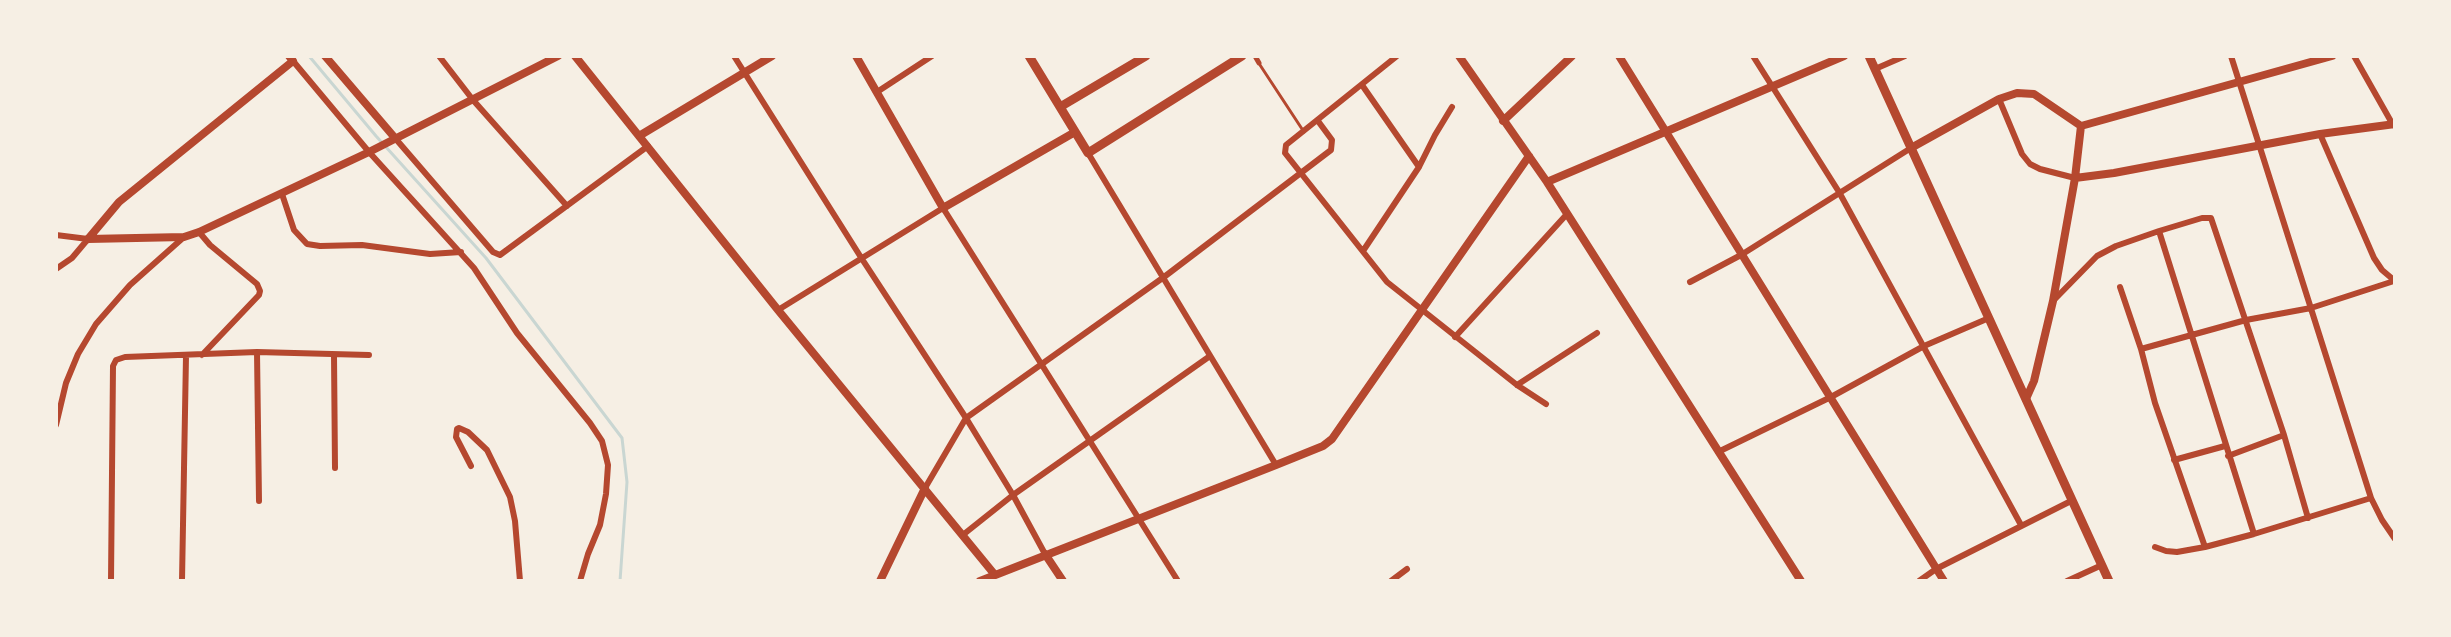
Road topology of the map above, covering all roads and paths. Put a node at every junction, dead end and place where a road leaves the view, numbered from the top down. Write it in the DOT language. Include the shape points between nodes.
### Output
graph roads {
  1 [pos="325,56"];
  2 [pos="439,56"];
  3 [pos="558,56"];
  4 [pos="575,56"];
  5 [pos="734,56"];
  6 [pos="772,56"];
  7 [pos="856,56"];
  8 [pos="932,56"];
  9 [pos="1029,56"];
  10 [pos="1146,56"];
  11 [pos="1242,56"];
  12 [pos="1255,56"];
  13 [pos="1397,56"];
  14 [pos="1459,56"];
  15 [pos="1572,56"];
  16 [pos="1619,56"];
  17 [pos="1753,56"];
  18 [pos="1844,56"];
  19 [pos="1869,56"];
  20 [pos="1905,56"];
  21 [pos="2231,56"];
  22 [pos="2332,56"];
  23 [pos="2354,56"];
  24 [pos="291,58"];
  25 [pos="1259,63"];
  26 [pos="1875,69"];
  27 [pos="745,73"];
  28 [pos="2238,80"];
  29 [pos="1362,85"];
  30 [pos="1772,86"];
  31 [pos="877,92"];
  32 [pos="1999,99"];
  33 [pos="473,100"];
  34 [pos="1060,107"];
  35 [pos="1452,107"];
  36 [pos="1318,121"];
  37 [pos="1503,121"];
  38 [pos="2394,124"];
  39 [pos="2081,126"];
  40 [pos="1075,132"];
  41 [pos="1304,132"];
  42 [pos="1666,132"];
  43 [pos="2320,134"];
  44 [pos="639,136"];
  45 [pos="393,138"];
  46 [pos="648,146"];
  47 [pos="2258,146"];
  48 [pos="1911,148"];
  49 [pos="372,150"];
  50 [pos="1088,153"];
  51 [pos="1529,156"];
  52 [pos="1419,167"];
  53 [pos="1301,174"];
  54 [pos="2075,178"];
  55 [pos="1547,182"];
  56 [pos="1839,192"];
  57 [pos="282,194"];
  58 [pos="567,206"];
  59 [pos="943,208"];
  60 [pos="1567,214"];
  61 [pos="2159,231"];
  62 [pos="199,232"];
  63 [pos="56,235"];
  64 [pos="184,237"];
  65 [pos="88,239"];
  66 [pos="1363,251"];
  67 [pos="461,252"];
  68 [pos="1741,255"];
  69 [pos="862,259"];
  70 [pos="56,269"];
  71 [pos="1164,277"];
  72 [pos="2395,281"];
  73 [pos="1690,282"];
  74 [pos="2120,287"];
  75 [pos="2053,301"];
  76 [pos="2311,308"];
  77 [pos="778,310"];
  78 [pos="1422,312"];
  79 [pos="1989,318"];
  80 [pos="2246,320"];
  81 [pos="1597,333"];
  82 [pos="2191,336"];
  83 [pos="1455,337"];
  84 [pos="1924,346"];
  85 [pos="2141,349"];
  86 [pos="257,352"];
  87 [pos="202,355"];
  88 [pos="334,355"];
  89 [pos="369,355"];
  90 [pos="186,356"];
  91 [pos="1210,356"];
  92 [pos="1042,366"];
  93 [pos="1517,385"];
  94 [pos="1831,397"];
  95 [pos="2026,399"];
  96 [pos="1546,404"];
  97 [pos="57,412"];
  98 [pos="966,418"];
  99 [pos="56,425"];
  100 [pos="2284,435"];
  101 [pos="1091,441"];
  102 [pos="2225,446"];
  103 [pos="1718,452"];
  104 [pos="2228,456"];
  105 [pos="2174,460"];
  106 [pos="1276,465"];
  107 [pos="471,466"];
  108 [pos="335,468"];
  109 [pos="925,488"];
  110 [pos="1013,495"];
  111 [pos="2371,498"];
  112 [pos="259,501"];
  113 [pos="2071,501"];
  114 [pos="2308,518"];
  115 [pos="1137,519"];
  116 [pos="2021,525"];
  117 [pos="964,534"];
  118 [pos="2254,534"];
  119 [pos="2395,539"];
  120 [pos="2155,547"];
  121 [pos="2205,547"];
  122 [pos="1045,554"];
  123 [pos="2102,565"];
  124 [pos="1407,569"];
  125 [pos="1936,569"];
  126 [pos="995,575"];
  127 [pos="111,581"];
  128 [pos="182,581"];
  129 [pos="520,581"];
  130 [pos="580,581"];
  131 [pos="880,581"];
  132 [pos="980,581"];
  133 [pos="1063,581"];
  134 [pos="1178,581"];
  135 [pos="1391,581"];
  136 [pos="1801,581"];
  137 [pos="1919,581"];
  138 [pos="1944,581"];
  139 [pos="2067,581"];
  140 [pos="2109,581"];
  1 -- 45 [label="street"];
  2 -- 33 [label="street"];
  3 -- 33 [label="street"];
  4 -- 44 [label="street"];
  5 -- 27 [label="street"];
  6 -- 27 [label="street"];
  7 -- 31 [label="street"];
  8 -- 31 [label="street"];
  9 -- 34 [label="main road"];
  10 -- 34 [label="main road"];
  11 -- 50 [label="main road"];
  12 -- 25 [label="street"];
  13 -- 29 [label="street"];
  14 -- 37 [label="street"];
  15 -- 37 [label="street"];
  16 -- 42 [label="street"];
  17 -- 30 [label="street"];
  18 -- 30 [label="street"];
  19 -- 26 [label="main road"];
  20 -- 26 [label="street"];
  21 -- 28 [label="street"];
  22 -- 28 [label="street"];
  23 -- 38 [label="street"];
  24 -- 49 [label="street"];
  24 -- 65 [label="street" via="119,202"];
  25 -- 41 [label="lane"];
  26 -- 48 [label="main road"];
  27 -- 44 [label="street"];
  27 -- 69 [label="street"];
  28 -- 39 [label="street"];
  28 -- 47 [label="street"];
  29 -- 36 [label="street"];
  29 -- 52 [label="street"];
  30 -- 42 [label="street"];
  30 -- 56 [label="street"];
  31 -- 59 [label="street"];
  32 -- 39 [label="street" via="2034,94"];
  32 -- 48 [label="street"];
  32 -- 54 [label="street" via="2030,164"];
  33 -- 45 [label="street"];
  33 -- 58 [label="street"];
  34 -- 40 [label="main road"];
  35 -- 52 [label="street"];
  36 -- 41 [label="street"];
  36 -- 53 [label="street" via="1333,144"];
  37 -- 51 [label="street"];
  38 -- 43 [label="street"];
  39 -- 54 [label="street"];
  40 -- 50 [label="main road"];
  40 -- 59 [label="street"];
  41 -- 53 [label="street" via="1285,149"];
  42 -- 55 [label="street"];
  42 -- 68 [label="street"];
  43 -- 47 [label="street"];
  43 -- 72 [label="street" via="2374,258"];
  44 -- 46 [label="street"];
  45 -- 49 [label="street"];
  45 -- 58 [label="street" via="500,255"];
  46 -- 58 [label="street"];
  46 -- 77 [label="street"];
  47 -- 54 [label="street"];
  47 -- 76 [label="street"];
  48 -- 56 [label="street"];
  48 -- 79 [label="main road"];
  49 -- 57 [label="street"];
  49 -- 67 [label="street"];
  50 -- 71 [label="street"];
  51 -- 55 [label="street"];
  51 -- 78 [label="street"];
  52 -- 66 [label="street"];
  53 -- 66 [label="street"];
  53 -- 71 [label="street"];
  54 -- 75 [label="street"];
  55 -- 60 [label="street"];
  56 -- 68 [label="street"];
  56 -- 84 [label="street"];
  57 -- 62 [label="street"];
  57 -- 67 [label="street" via="294,230 307,244"];
  59 -- 69 [label="street"];
  59 -- 92 [label="street"];
  60 -- 83 [label="street"];
  60 -- 103 [label="street"];
  61 -- 75 [label="street" via="2097,256"];
  61 -- 80 [label="street" via="2211,218"];
  61 -- 82 [label="street"];
  62 -- 64 [label="street"];
  62 -- 87 [label="street" via="260,291"];
  63 -- 65 [label="street"];
  64 -- 65 [label="street"];
  64 -- 97 [label="street" via="96,324 78,354"];
  65 -- 70 [label="street"];
  66 -- 78 [label="street" via="1387,282"];
  67 -- 130 [label="street" via="602,441 608,465 606,494"];
  68 -- 73 [label="street"];
  68 -- 94 [label="street"];
  69 -- 77 [label="street"];
  69 -- 98 [label="street"];
  71 -- 91 [label="street"];
  71 -- 92 [label="street"];
  72 -- 76 [label="street"];
  74 -- 85 [label="street"];
  75 -- 95 [label="street"];
  76 -- 80 [label="street"];
  76 -- 111 [label="street"];
  77 -- 109 [label="street"];
  78 -- 83 [label="street"];
  78 -- 106 [label="street" via="1332,439"];
  79 -- 84 [label="street"];
  79 -- 95 [label="main road"];
  80 -- 82 [label="street"];
  80 -- 100 [label="street"];
  81 -- 93 [label="street"];
  82 -- 85 [label="street"];
  82 -- 102 [label="street"];
  83 -- 93 [label="street"];
  84 -- 94 [label="street"];
  84 -- 116 [label="street"];
  85 -- 105 [label="street"];
  86 -- 87 [label="street"];
  86 -- 88 [label="street"];
  86 -- 112 [label="street"];
  87 -- 90 [label="street"];
  88 -- 89 [label="street"];
  88 -- 108 [label="street"];
  90 -- 127 [label="street" via="125,357 113,366"];
  90 -- 128 [label="street"];
  91 -- 101 [label="street"];
  91 -- 106 [label="street"];
  92 -- 98 [label="street"];
  92 -- 101 [label="street"];
  93 -- 96 [label="street"];
  94 -- 103 [label="street"];
  94 -- 125 [label="street"];
  95 -- 113 [label="main road"];
  97 -- 99 [label="street"];
  98 -- 109 [label="street"];
  98 -- 110 [label="street"];
  100 -- 104 [label="street"];
  100 -- 114 [label="street"];
  101 -- 110 [label="street"];
  101 -- 115 [label="street"];
  102 -- 104 [label="street"];
  102 -- 105 [label="street"];
  103 -- 136 [label="street"];
  104 -- 118 [label="street"];
  105 -- 121 [label="street"];
  106 -- 115 [label="street"];
  107 -- 129 [label="street" via="456,437 459,428 487,450 510,497"];
  109 -- 117 [label="street"];
  109 -- 131 [label="street"];
  110 -- 117 [label="street"];
  110 -- 122 [label="street"];
  111 -- 114 [label="street"];
  111 -- 119 [label="street"];
  113 -- 116 [label="street"];
  113 -- 123 [label="main road"];
  114 -- 118 [label="street"];
  115 -- 122 [label="street"];
  115 -- 134 [label="street"];
  116 -- 125 [label="street"];
  117 -- 126 [label="street"];
  118 -- 121 [label="street"];
  120 -- 121 [label="street" via="2177,552"];
  122 -- 126 [label="street"];
  122 -- 133 [label="street"];
  123 -- 139 [label="street"];
  123 -- 140 [label="main road"];
  124 -- 135 [label="street"];
  125 -- 137 [label="street"];
  125 -- 138 [label="street"];
  126 -- 132 [label="street"];
}
